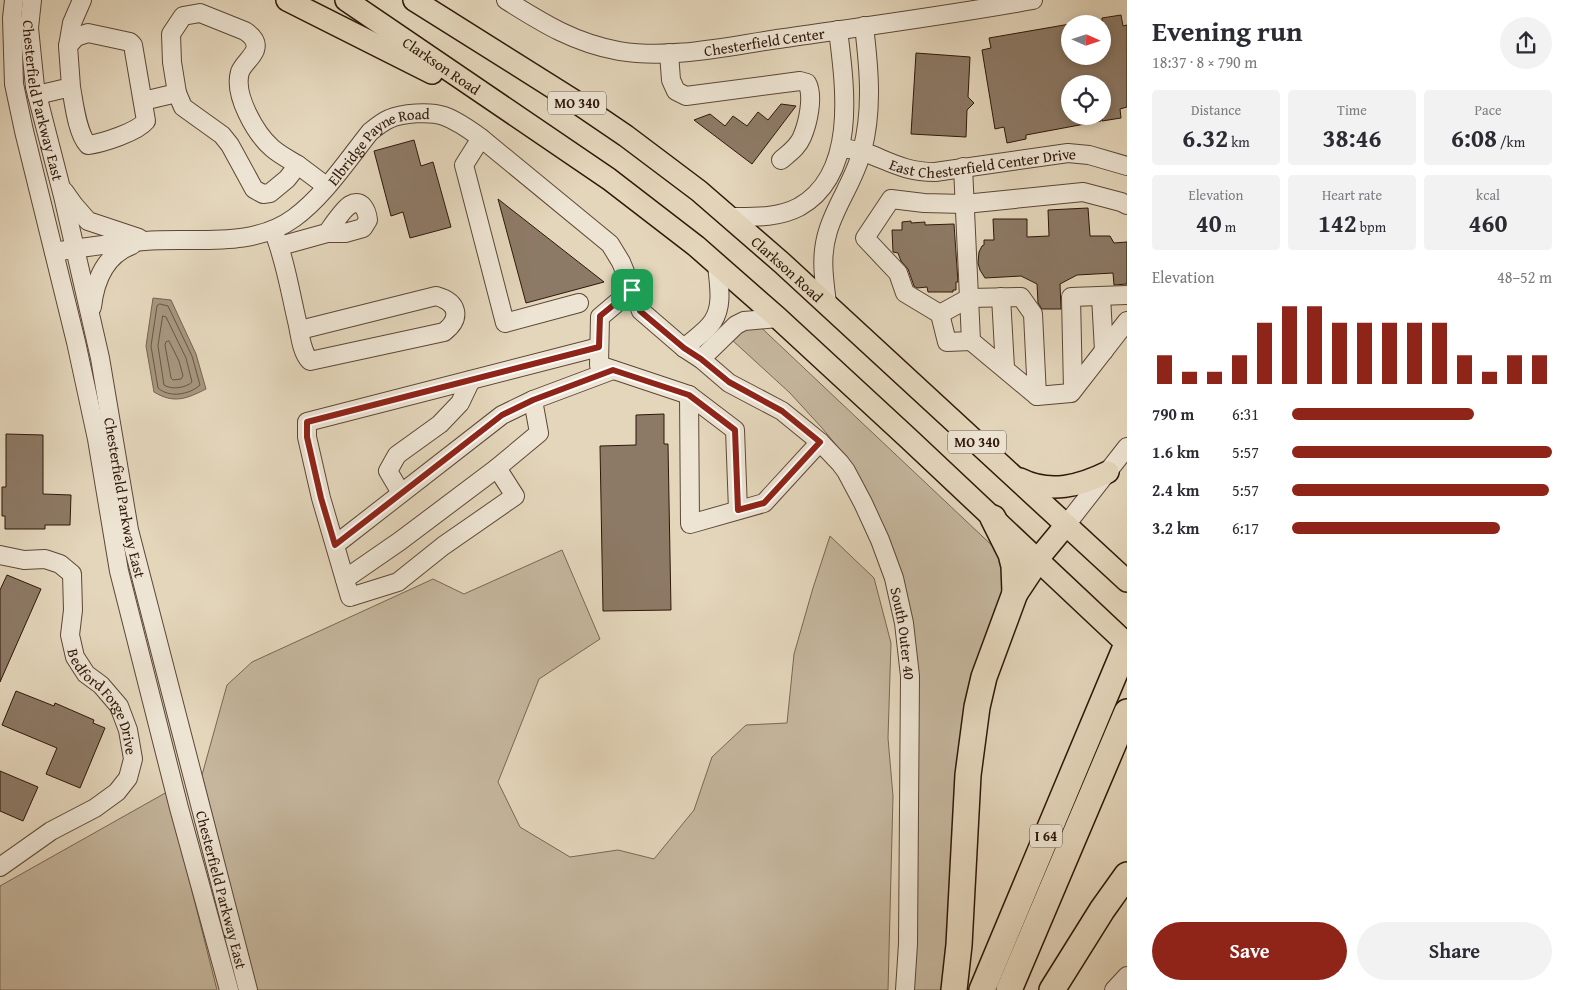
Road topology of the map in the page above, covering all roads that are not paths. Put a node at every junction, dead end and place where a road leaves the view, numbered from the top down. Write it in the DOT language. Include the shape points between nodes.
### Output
graph roads {
  1 [pos="14,0"];
  2 [pos="32,0"];
  3 [pos="82,0"];
  4 [pos="286,0"];
  5 [pos="346,0"];
  6 [pos="414,0"];
  7 [pos="506,0"];
  8 [pos="1033,0"];
  9 [pos="864,26"];
  10 [pos="838,30"];
  11 [pos="68,46"];
  12 [pos="669,53"];
  13 [pos="71,87"];
  14 [pos="177,93"];
  15 [pos="37,95"];
  16 [pos="143,101"];
  17 [pos="512,114"];
  18 [pos="481,138"];
  19 [pos="841,148"];
  20 [pos="862,152"];
  21 [pos="781,160"];
  22 [pos="298,165"];
  23 [pos="1127,166"];
  24 [pos="963,167"];
  25 [pos="60,185"];
  26 [pos="326,186"];
  27 [pos="965,204"];
  28 [pos="1127,205"];
  29 [pos="731,217"];
  30 [pos="327,233"];
  31 [pos="276,238"];
  32 [pos="146,240"];
  33 [pos="76,249"];
  34 [pos="54,252"];
  35 [pos="716,263"];
  36 [pos="632,290"];
  37 [pos="1127,294"];
  38 [pos="1101,296"];
  39 [pos="969,298"];
  40 [pos="1001,298"];
  41 [pos="579,303"];
  42 [pos="826,303"];
  43 [pos="940,314"];
  44 [pos="91,318"];
  45 [pos="778,318"];
  46 [pos="1127,321"];
  47 [pos="300,330"];
  48 [pos="971,340"];
  49 [pos="599,347"];
  50 [pos="684,348"];
  51 [pos="1104,351"];
  52 [pos="701,359"];
  53 [pos="1004,368"];
  54 [pos="613,370"];
  55 [pos="471,380"];
  56 [pos="1073,390"];
  57 [pos="689,395"];
  58 [pos="1037,396"];
  59 [pos="533,400"];
  60 [pos="820,442"];
  61 [pos="1127,447"];
  62 [pos="497,468"];
  63 [pos="1108,472"];
  64 [pos="1014,476"];
  65 [pos="401,493"];
  66 [pos="738,510"];
  67 [pos="993,518"];
  68 [pos="1066,525"];
  69 [pos="335,545"];
  70 [pos="0,555"];
  71 [pos="1037,560"];
  72 [pos="345,579"];
  73 [pos="1127,582"];
  74 [pos="1015,593"];
  75 [pos="1127,644"];
  76 [pos="1127,712"];
  77 [pos="0,867"];
  78 [pos="1127,875"];
  79 [pos="1127,976"];
  80 [pos="229,990"];
  81 [pos="248,990"];
  82 [pos="904,990"];
  83 [pos="954,990"];
  84 [pos="982,990"];
  85 [pos="1009,990"];
  86 [pos="1052,990"];
  87 [pos="1114,990"];
  1 -- 34 [label="street, Chesterfield Parkway East" via="14,84"];
  2 -- 15 [label="street, Chesterfield Parkway East" via="29,28"];
  3 -- 11 [label="street" via="72,24"];
  4 -- 17 [label="main road"];
  5 -- 17 [label="main road, Clarkson Road / MO 340"];
  6 -- 29 [label="main road, Clarkson Road / MO 340" via="626,136"];
  7 -- 12 [label="street, Chesterfield Center" via="545,25 595,45 642,53"];
  8 -- 9 [label="street, Chesterfield Center"];
  9 -- 10 [label="street, Chesterfield Center"];
  9 -- 20 [label="street" via="870,76"];
  10 -- 12 [label="street, Chesterfield Center"];
  10 -- 19 [label="street" via="843,76"];
  11 -- 13 [label="street"];
  11 -- 16 [label="street" via="76,37 88,33 130,42"];
  12 -- 21 [label="street" via="671,80 676,92 686,96 800,81 807,83 811,101 802,137"];
  13 -- 15 [label="street"];
  13 -- 16 [label="street" via="88,145 142,126 146,122"];
  14 -- 16 [label="street"];
  14 -- 22 [label="street" via="183,107 222,134 258,192 270,193"];
  14 -- 22 [label="street" via="171,34 183,16 200,13 245,31 255,42 255,49 240,72 244,108 272,148"];
  15 -- 25 [label="street, Chesterfield Parkway East"];
  17 -- 35 [label="main road, Clarkson Road / MO 340" via="610,179"];
  18 -- 26 [label="street, Elbridge Payne Road" via="464,126 432,113 391,118 370,132"];
  18 -- 36 [label="street, Elbridge Payne Road" via="610,244"];
  18 -- 41 [label="street" via="464,165 505,323"];
  19 -- 20 [label="street, East Chesterfield Center Drive"];
  19 -- 29 [label="street" via="827,179 814,196 798,207 761,217"];
  20 -- 24 [label="street, East Chesterfield Center Drive" via="919,172"];
  20 -- 42 [label="street" via="828,231 823,251"];
  22 -- 26 [label="street"];
  23 -- 24 [label="street, East Chesterfield Center Drive" via="1068,153"];
  24 -- 27 [label="street"];
  25 -- 32 [label="street" via="88,220"];
  25 -- 33 [label="street, Chesterfield Parkway East"];
  26 -- 31 [label="street, Elbridge Payne Road"];
  27 -- 28 [label="street" via="1082,192"];
  27 -- 39 [label="street"];
  27 -- 43 [label="street" via="891,199 865,238 898,273 905,293"];
  29 -- 42 [label="main road, Clarkson Road / MO 340"];
  30 -- 31 [label="street"];
  31 -- 32 [label="street, Elbridge Payne Road"];
  31 -- 47 [label="street"];
  32 -- 33 [label="street, Elbridge Payne Road"];
  32 -- 44 [label="street" via="126,248 103,267 94,291"];
  33 -- 34 [label="street, Elbridge Payne Road"];
  33 -- 44 [label="street, Chesterfield Parkway East"];
  34 -- 80 [label="street, Chesterfield Parkway East" via="97,439 119,571"];
  35 -- 45 [label="main road, Clarkson Road / MO 340"];
  35 -- 50 [label="street" via="718,310 712,323"];
  36 -- 49 [label="street" via="600,316"];
  36 -- 50 [label="street, Elbridge Payne Road" via="640,311"];
  37 -- 38 [label="street"];
  38 -- 51 [label="street"];
  38 -- 56 [label="street" via="1071,298"];
  39 -- 40 [label="street"];
  39 -- 43 [label="street"];
  39 -- 48 [label="street"];
  40 -- 53 [label="street"];
  40 -- 58 [label="street" via="1021,297 1033,314"];
  42 -- 64 [label="main road, Clarkson Road / MO 340"];
  43 -- 48 [label="street" via="947,342"];
  44 -- 81 [label="street, Chesterfield Parkway East" via="129,530"];
  45 -- 52 [label="street" via="744,321 736,325"];
  45 -- 67 [label="main road, Clarkson Road / MO 340"];
  46 -- 51 [label="street"];
  47 -- 47 [label="street" via="306,357 315,362 444,332 453,325 456,315 445,298 436,296"];
  48 -- 53 [label="street"];
  49 -- 54 [label="street" via="599,365"];
  49 -- 55 [label="street"];
  50 -- 52 [label="street, South Outer 40"];
  51 -- 56 [label="street"];
  52 -- 60 [label="street, South Outer 40" via="729,382 782,411"];
  53 -- 58 [label="street"];
  54 -- 57 [label="street"];
  54 -- 59 [label="street"];
  55 -- 65 [label="street" via="460,402 440,424 397,455 388,471"];
  55 -- 69 [label="street" via="307,422 307,437"];
  56 -- 58 [label="street" via="1071,393"];
  57 -- 66 [label="street" via="735,430"];
  57 -- 66 [label="street" via="690,524"];
  59 -- 62 [label="street" via="539,433"];
  59 -- 65 [label="street" via="502,415"];
  60 -- 66 [label="street" via="764,503"];
  60 -- 82 [label="street, South Outer 40" via="840,463 863,503 894,578 904,623 910,676 908,944"];
  61 -- 63 [label="street"];
  62 -- 72 [label="street"];
  62 -- 72 [label="street" via="515,496 398,582 350,597"];
  63 -- 64 [label="main road" via="1080,484 1063,487 1030,484"];
  63 -- 68 [label="street"];
  64 -- 68 [label="main road, Clarkson Road / MO 340"];
  65 -- 69 [label="street"];
  67 -- 71 [label="main road, Clarkson Road / MO 340"];
  67 -- 74 [label="highway" via="1011,554"];
  68 -- 71 [label="main road"];
  68 -- 73 [label="main road, Clarkson Road / MO 340"];
  69 -- 72 [label="street"];
  70 -- 77 [label="street, Bedford Forge Drive" via="24,560 45,559 60,564 72,574 70,635 74,657 86,674 101,685 119,706 128,730 133,759 128,778 117,792 95,808 51,830"];
  71 -- 74 [label="highway"];
  71 -- 75 [label="main road, MO 340"];
  74 -- 83 [label="highway" via="984,677 977,707 968,775"];
  75 -- 84 [label="highway, I 64"];
  76 -- 85 [label="highway, I 64"];
  78 -- 86 [label="highway"];
  79 -- 87 [label="street"];
}
